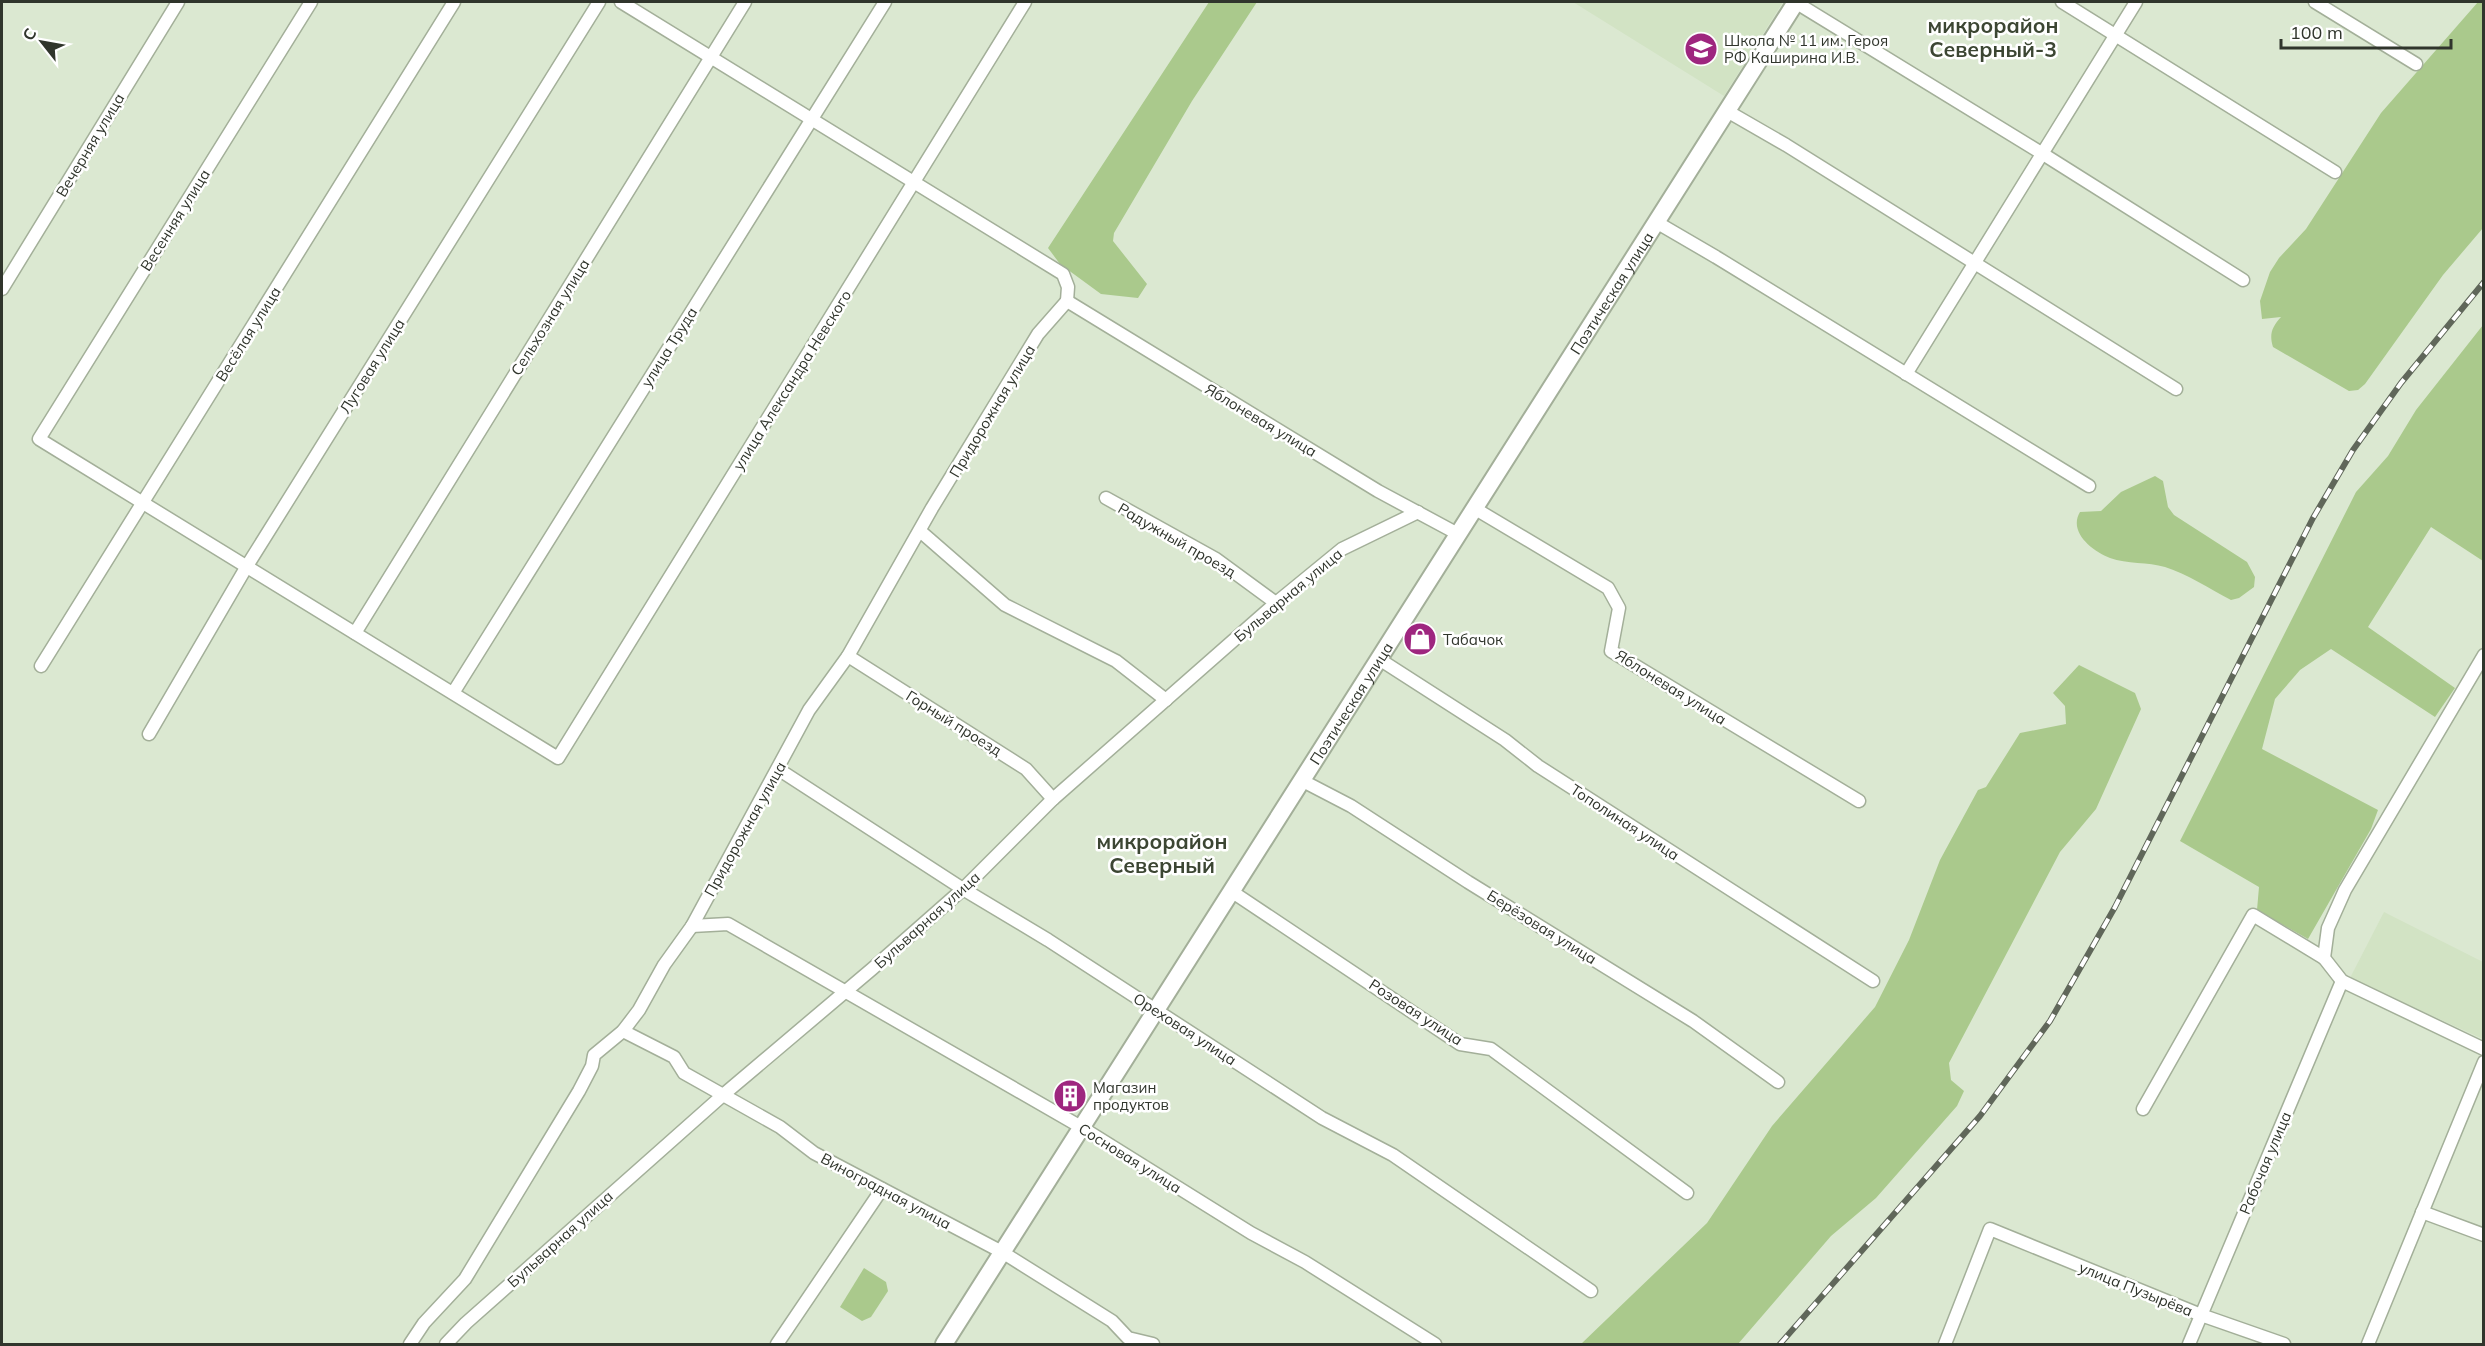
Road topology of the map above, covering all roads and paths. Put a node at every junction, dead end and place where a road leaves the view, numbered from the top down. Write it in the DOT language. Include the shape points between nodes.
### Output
graph roads {
  1 [pos="178,2"];
  2 [pos="311,2"];
  3 [pos="454,2"];
  4 [pos="599,2"];
  5 [pos="621,2"];
  6 [pos="745,2"];
  7 [pos="885,2"];
  8 [pos="1025,2"];
  9 [pos="1796,2"];
  10 [pos="2062,2"];
  11 [pos="2136,2"];
  12 [pos="2315,2"];
  13 [pos="2115,34"];
  14 [pos="711,57"];
  15 [pos="2416,64"];
  16 [pos="1727,111"];
  17 [pos="811,118"];
  18 [pos="2043,154"];
  19 [pos="2335,172"];
  20 [pos="914,182"];
  21 [pos="1656,222"];
  22 [pos="1975,265"];
  23 [pos="2243,280"];
  24 [pos="2,290"];
  25 [pos="1067,301"];
  26 [pos="1906,374"];
  27 [pos="2176,389"];
  28 [pos="2089,486"];
  29 [pos="1106,498"];
  30 [pos="142,502"];
  31 [pos="1474,508"];
  32 [pos="1418,512"];
  33 [pos="920,531"];
  34 [pos="1458,534"];
  35 [pos="247,567"];
  36 [pos="1276,603"];
  37 [pos="355,633"];
  38 [pos="2484,655"];
  39 [pos="848,656"];
  40 [pos="1378,659"];
  41 [pos="41,666"];
  42 [pos="453,693"];
  43 [pos="1166,700"];
  44 [pos="149,734"];
  45 [pos="777,769"];
  46 [pos="1301,780"];
  47 [pos="1053,799"];
  48 [pos="1859,801"];
  49 [pos="963,889"];
  50 [pos="1231,891"];
  51 [pos="692,926"];
  52 [pos="2324,958"];
  53 [pos="1873,981"];
  54 [pos="2342,981"];
  55 [pos="844,992"];
  56 [pos="1156,1010"];
  57 [pos="623,1031"];
  58 [pos="2484,1049"];
  59 [pos="2484,1062"];
  60 [pos="1778,1082"];
  61 [pos="723,1095"];
  62 [pos="2143,1108"];
  63 [pos="1080,1127"];
  64 [pos="882,1188"];
  65 [pos="1687,1193"];
  66 [pos="2422,1212"];
  67 [pos="2484,1235"];
  68 [pos="1002,1252"];
  69 [pos="1592,1291"];
  70 [pos="2201,1315"];
  71 [pos="410,1344"];
  72 [pos="446,1344"];
  73 [pos="777,1344"];
  74 [pos="944,1344"];
  75 [pos="1154,1344"];
  76 [pos="1435,1344"];
  77 [pos="1945,1344"];
  78 [pos="2189,1344"];
  79 [pos="2284,1344"];
  80 [pos="2368,1344"];
  1 -- 24 [label="street, Вечерняя улица"];
  2 -- 30 [label="street, Весенняя улица" via="39,439"];
  3 -- 30 [label="street, Весёлая улица"];
  4 -- 35 [label="street, Луговая улица"];
  5 -- 14 [label="street"];
  6 -- 14 [label="street, Сельхозная улица"];
  7 -- 17 [label="street, улица Труда"];
  8 -- 20 [label="street, улица Александра Невского"];
  9 -- 16 [label="street, Поэтическая улица"];
  9 -- 18 [label="street"];
  10 -- 13 [label="street"];
  11 -- 13 [label="street"];
  12 -- 15 [label="street"];
  13 -- 18 [label="street"];
  13 -- 19 [label="street"];
  14 -- 17 [label="street"];
  14 -- 37 [label="street, Сельхозная улица"];
  16 -- 21 [label="street, Поэтическая улица"];
  16 -- 22 [label="street"];
  17 -- 20 [label="street"];
  17 -- 42 [label="street, улица Труда"];
  18 -- 22 [label="street"];
  18 -- 23 [label="street"];
  20 -- 25 [label="street" via="1064,274"];
  20 -- 42 [label="street, улица Александра Невского" via="558,758"];
  21 -- 26 [label="street"];
  21 -- 31 [label="street, Поэтическая улица"];
  22 -- 26 [label="street"];
  22 -- 27 [label="street"];
  25 -- 32 [label="street, Яблоневая улица"];
  25 -- 33 [label="street, Придорожная улица" via="1038,334"];
  26 -- 28 [label="street"];
  29 -- 36 [label="street, Радужный проезд" via="1216,559"];
  30 -- 35 [label="street"];
  30 -- 41 [label="street, Весёлая улица"];
  31 -- 34 [label="street, Поэтическая улица"];
  31 -- 48 [label="street, Яблоневая улица" via="1608,588 1619,608 1611,651"];
  32 -- 34 [label="street, Яблоневая улица"];
  32 -- 36 [label="street, Бульварная улица" via="1342,549"];
  33 -- 39 [label="street, Придорожная улица"];
  33 -- 43 [label="street" via="1005,605 1116,661"];
  34 -- 40 [label="street, Поэтическая улица"];
  35 -- 37 [label="street"];
  35 -- 44 [label="street, Луговая улица"];
  36 -- 43 [label="street, Бульварная улица"];
  37 -- 42 [label="street"];
  38 -- 52 [label="street" via="2345,890 2328,928"];
  39 -- 45 [label="street, Придорожная улица" via="809,710"];
  39 -- 47 [label="street, Горный проезд" via="1026,769"];
  40 -- 46 [label="street, Поэтическая улица"];
  40 -- 53 [label="street, Тополиная улица"];
  43 -- 47 [label="street, Бульварная улица"];
  45 -- 49 [label="street, Ореховая улица"];
  45 -- 51 [label="street, Придорожная улица"];
  46 -- 50 [label="street, Поэтическая улица"];
  46 -- 60 [label="street, Берёзовая улица" via="1351,806 1693,1021"];
  47 -- 49 [label="street, Бульварная улица"];
  49 -- 55 [label="street, Бульварная улица"];
  49 -- 56 [label="street, Ореховая улица"];
  50 -- 56 [label="street, Поэтическая улица"];
  50 -- 65 [label="street, Розовая улица" via="1460,1044 1491,1049"];
  51 -- 55 [label="street, Сосновая улица" via="728,924"];
  51 -- 57 [label="street, Придорожная улица"];
  52 -- 54 [label="street"];
  52 -- 62 [label="street" via="2253,915"];
  54 -- 58 [label="street"];
  54 -- 70 [label="street, Рабочая улица"];
  55 -- 61 [label="street, Бульварная улица"];
  55 -- 63 [label="street, Сосновая улица"];
  56 -- 63 [label="street, Поэтическая улица"];
  56 -- 69 [label="street, Ореховая улица" via="1322,1118 1393,1155"];
  57 -- 61 [label="street, Виноградная улица" via="674,1057 684,1073"];
  57 -- 71 [label="street, Придорожная улица" via="594,1055 579,1091 465,1279"];
  59 -- 66 [label="street"];
  61 -- 64 [label="street, Виноградная улица" via="780,1127 814,1153"];
  61 -- 72 [label="street, Бульварная улица"];
  63 -- 68 [label="street, Поэтическая улица"];
  63 -- 76 [label="street, Сосновая улица"];
  64 -- 68 [label="street, Виноградная улица"];
  64 -- 73 [label="street"];
  66 -- 67 [label="street"];
  66 -- 80 [label="street"];
  68 -- 74 [label="street, Поэтическая улица"];
  68 -- 75 [label="street, Виноградная улица" via="1112,1321 1128,1338"];
  70 -- 77 [label="street, улица Пузырёва" via="1990,1229"];
  70 -- 78 [label="street, Рабочая улица"];
  70 -- 79 [label="street, улица Пузырёва"];
}
